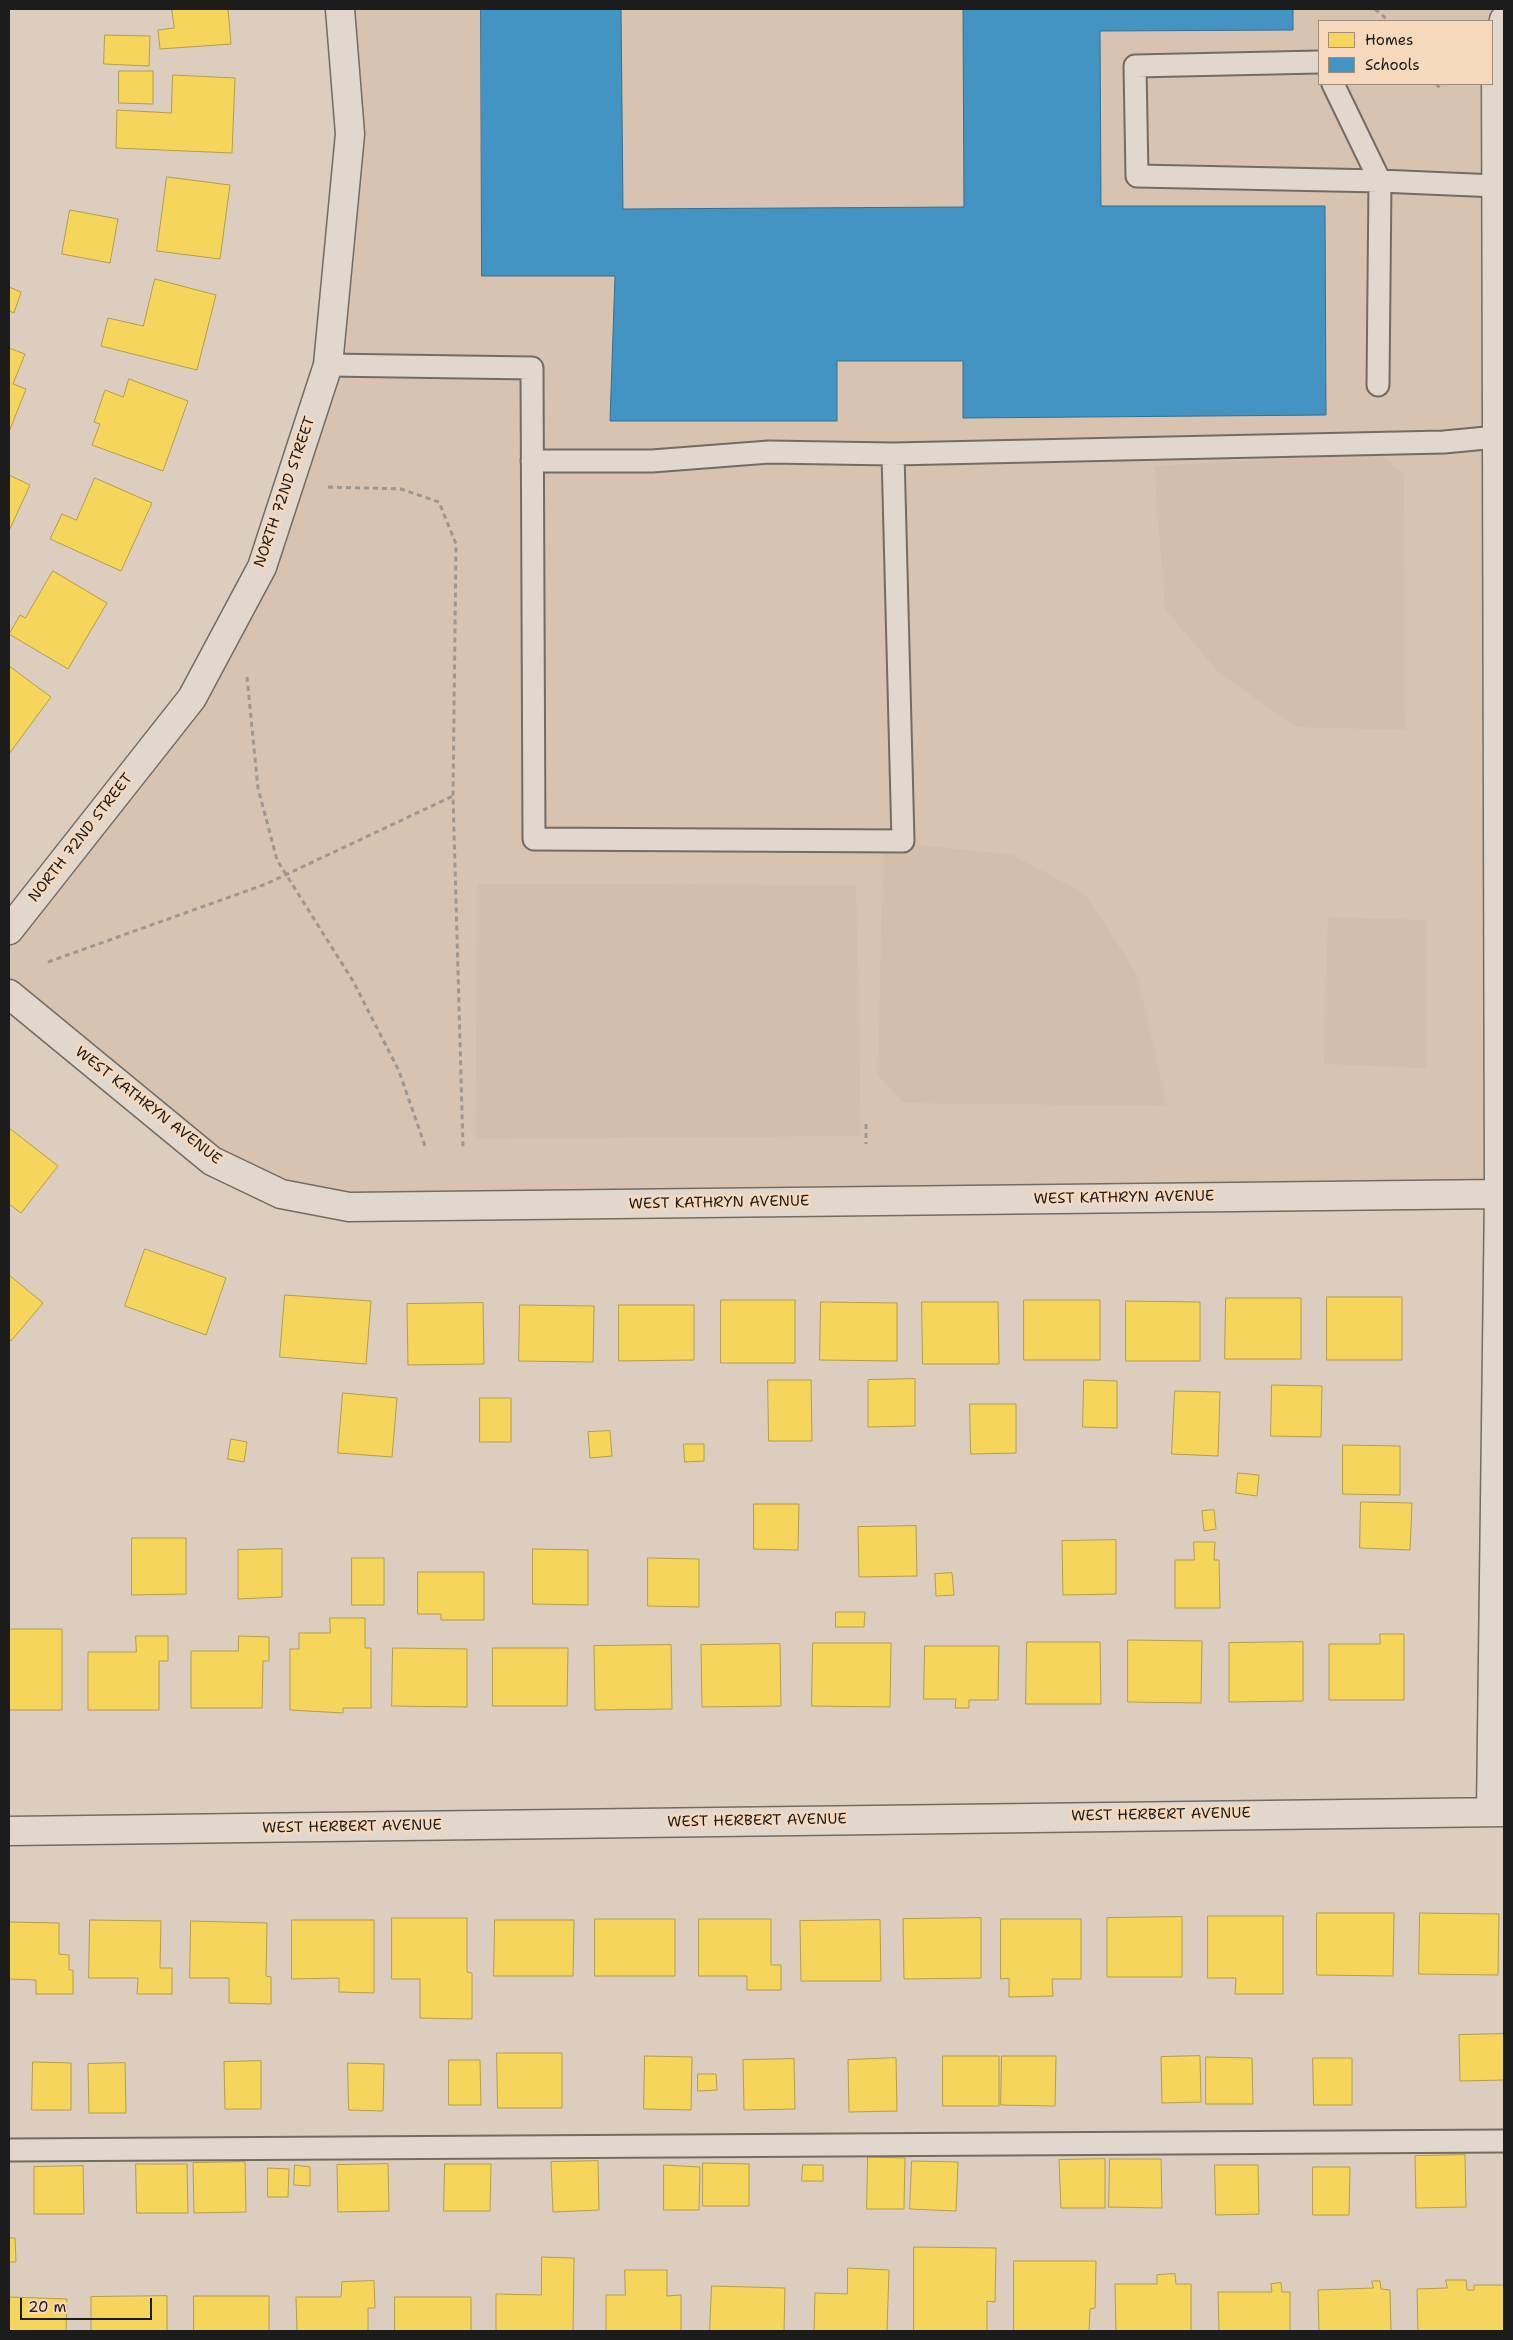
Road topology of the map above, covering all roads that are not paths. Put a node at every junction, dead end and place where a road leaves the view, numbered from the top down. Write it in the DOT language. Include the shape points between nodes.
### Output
graph roads {
  1 [pos="340,9"];
  2 [pos="1504,20"];
  3 [pos="1318,62"];
  4 [pos="1333,85"];
  5 [pos="1380,181"];
  6 [pos="1496,186"];
  7 [pos="328,365"];
  8 [pos="1378,385"];
  9 [pos="1497,437"];
  10 [pos="893,454"];
  11 [pos="532,461"];
  12 [pos="9,930"];
  13 [pos="9,994"];
  14 [pos="1499,1194"];
  15 [pos="1498,1811"];
  16 [pos="9,1831"];
  17 [pos="1504,2141"];
  18 [pos="9,2150"];
  1 -- 7 [label="street, NORTH 72ND STREET" via="350,134"];
  2 -- 6 [label="street" via="1496,57"];
  3 -- 5 [label="lane" via="1135,66 1137,176"];
  4 -- 5 [label="lane"];
  5 -- 6 [label="lane"];
  5 -- 8 [label="lane"];
  6 -- 9 [label="street"];
  7 -- 11 [label="lane" via="532,368"];
  7 -- 12 [label="street, NORTH 72ND STREET" via="262,567 192,698"];
  9 -- 10 [label="lane" via="1444,442"];
  9 -- 14 [label="street"];
  10 -- 11 [label="lane" via="769,452 652,461"];
  10 -- 11 [label="lane" via="903,841 534,839"];
  13 -- 14 [label="street, WEST KATHRYN AVENUE" via="212,1160 282,1194 349,1208"];
  14 -- 15 [label="street"];
  15 -- 16 [label="street, WEST HERBERT AVENUE"];
  17 -- 18 [label="lane"];
}
